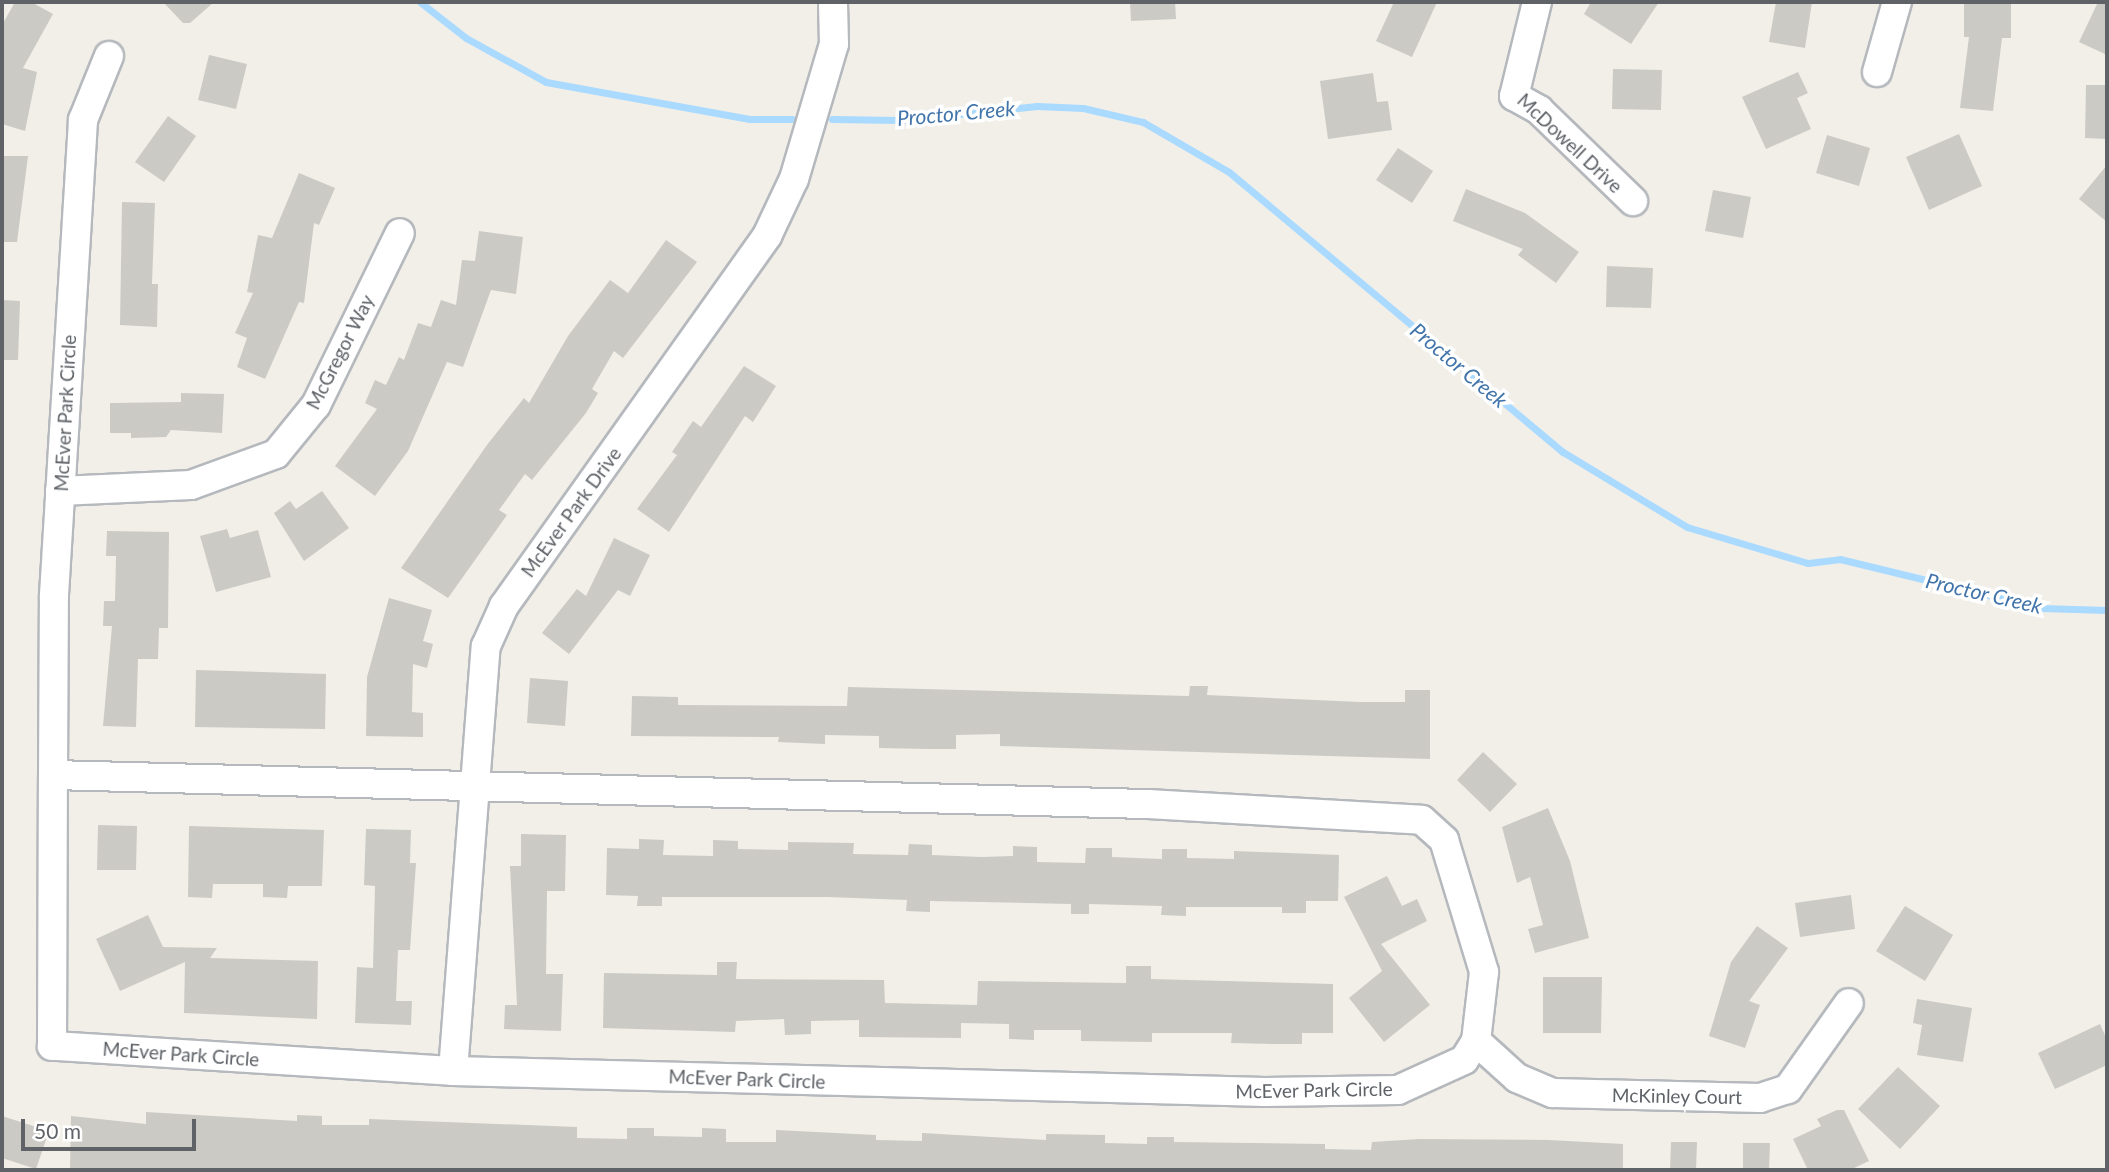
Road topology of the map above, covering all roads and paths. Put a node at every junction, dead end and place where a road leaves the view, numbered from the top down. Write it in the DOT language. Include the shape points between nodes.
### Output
graph roads {
  1 [pos="833,2"];
  2 [pos="1537,2"];
  3 [pos="1897,2"];
  4 [pos="109,56"];
  5 [pos="1877,72"];
  6 [pos="1633,201"];
  7 [pos="400,233"];
  8 [pos="61,491"];
  9 [pos="53,775"];
  10 [pos="471,788"];
  11 [pos="1849,1003"];
  12 [pos="1476,1041"];
  13 [pos="453,1071"];
  1 -- 10 [label="street, McEver Park Drive" via="834,44 794,179 767,236 504,606 485,646"];
  2 -- 6 [label="street, McDowell Drive" via="1514,96 1539,110"];
  3 -- 5 [label="street"];
  4 -- 8 [label="street, McEver Park Circle" via="83,120"];
  7 -- 8 [label="street, McGregor Way" via="316,405 276,454 191,485"];
  8 -- 9 [label="street, McEver Park Circle"];
  9 -- 10 [label="street"];
  9 -- 13 [label="street, McEver Park Circle" via="52,1046"];
  10 -- 12 [label="street" via="1149,804 1388,814 1422,821 1444,840 1484,972"];
  10 -- 13 [label="street, McEver Park Drive"];
  11 -- 12 [label="street, McKinley Court" via="1788,1089 1760,1098 1553,1093 1517,1077"];
  12 -- 13 [label="street, McEver Park Circle" via="1464,1060 1398,1090 1265,1092"];
}
